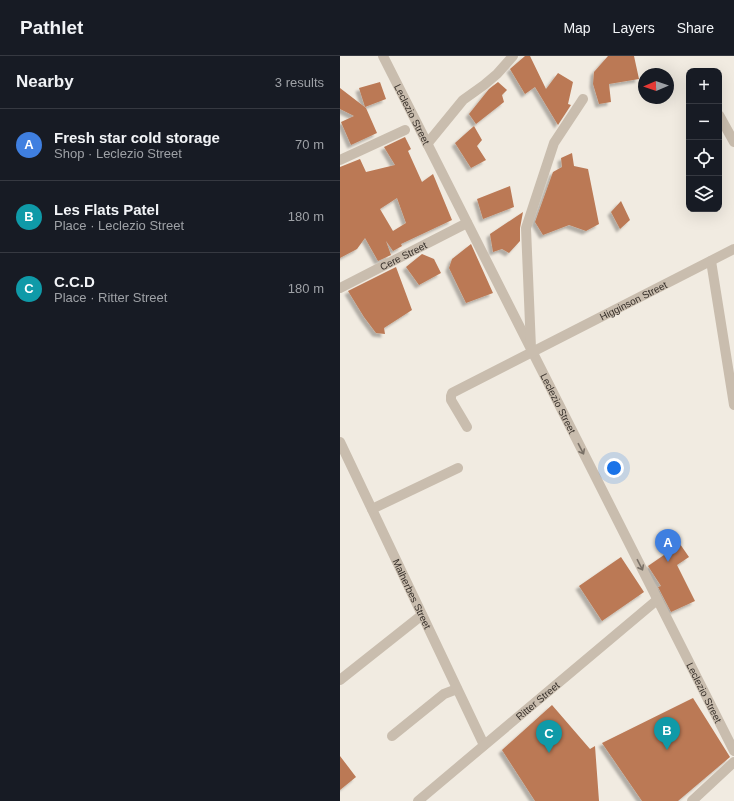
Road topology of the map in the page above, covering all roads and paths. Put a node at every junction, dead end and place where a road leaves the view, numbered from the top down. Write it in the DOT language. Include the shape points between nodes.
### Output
graph roads {
  1 [pos="383,56"];
  2 [pos="513,56"];
  3 [pos="583,99"];
  4 [pos="722,120"];
  5 [pos="405,130"];
  6 [pos="734,142"];
  7 [pos="427,144"];
  8 [pos="340,160"];
  9 [pos="467,223"];
  10 [pos="734,249"];
  11 [pos="711,261"];
  12 [pos="340,288"];
  13 [pos="532,352"];
  14 [pos="734,405"];
  15 [pos="467,427"];
  16 [pos="340,444"];
  17 [pos="458,468"];
  18 [pos="372,510"];
  19 [pos="657,600"];
  20 [pos="422,616"];
  21 [pos="340,680"];
  22 [pos="457,689"];
  23 [pos="392,736"];
  24 [pos="484,745"];
  25 [pos="734,750"];
  26 [pos="734,762"];
  27 [pos="418,801"];
  28 [pos="692,801"];
  1 -- 7 [label="street, Leclezio Street"];
  2 -- 7 [label="street" via="497,74 463,100"];
  3 -- 13 [label="street" via="554,143 526,228"];
  4 -- 6 [label="street"];
  5 -- 8 [label="street"];
  7 -- 9 [label="street, Leclezio Street"];
  9 -- 12 [label="street, Cere Street"];
  9 -- 13 [label="street, Leclezio Street"];
  10 -- 11 [label="street, Higginson Street"];
  11 -- 13 [label="street, Higginson Street"];
  11 -- 14 [label="street"];
  13 -- 15 [label="street, Higginson Street" via="452,393 451,400"];
  13 -- 19 [label="street, Leclezio Street, one-way"];
  16 -- 18 [label="street, Malherbes Street"];
  17 -- 18 [label="street"];
  18 -- 20 [label="street, Malherbes Street"];
  19 -- 24 [label="street, Ritter Street"];
  19 -- 25 [label="street, Leclezio Street"];
  20 -- 21 [label="street"];
  20 -- 22 [label="street, Malherbes Street"];
  22 -- 23 [label="street" via="444,694"];
  22 -- 24 [label="street, Malherbes Street"];
  24 -- 27 [label="street, Ritter Street"];
  26 -- 28 [label="street"];
}
